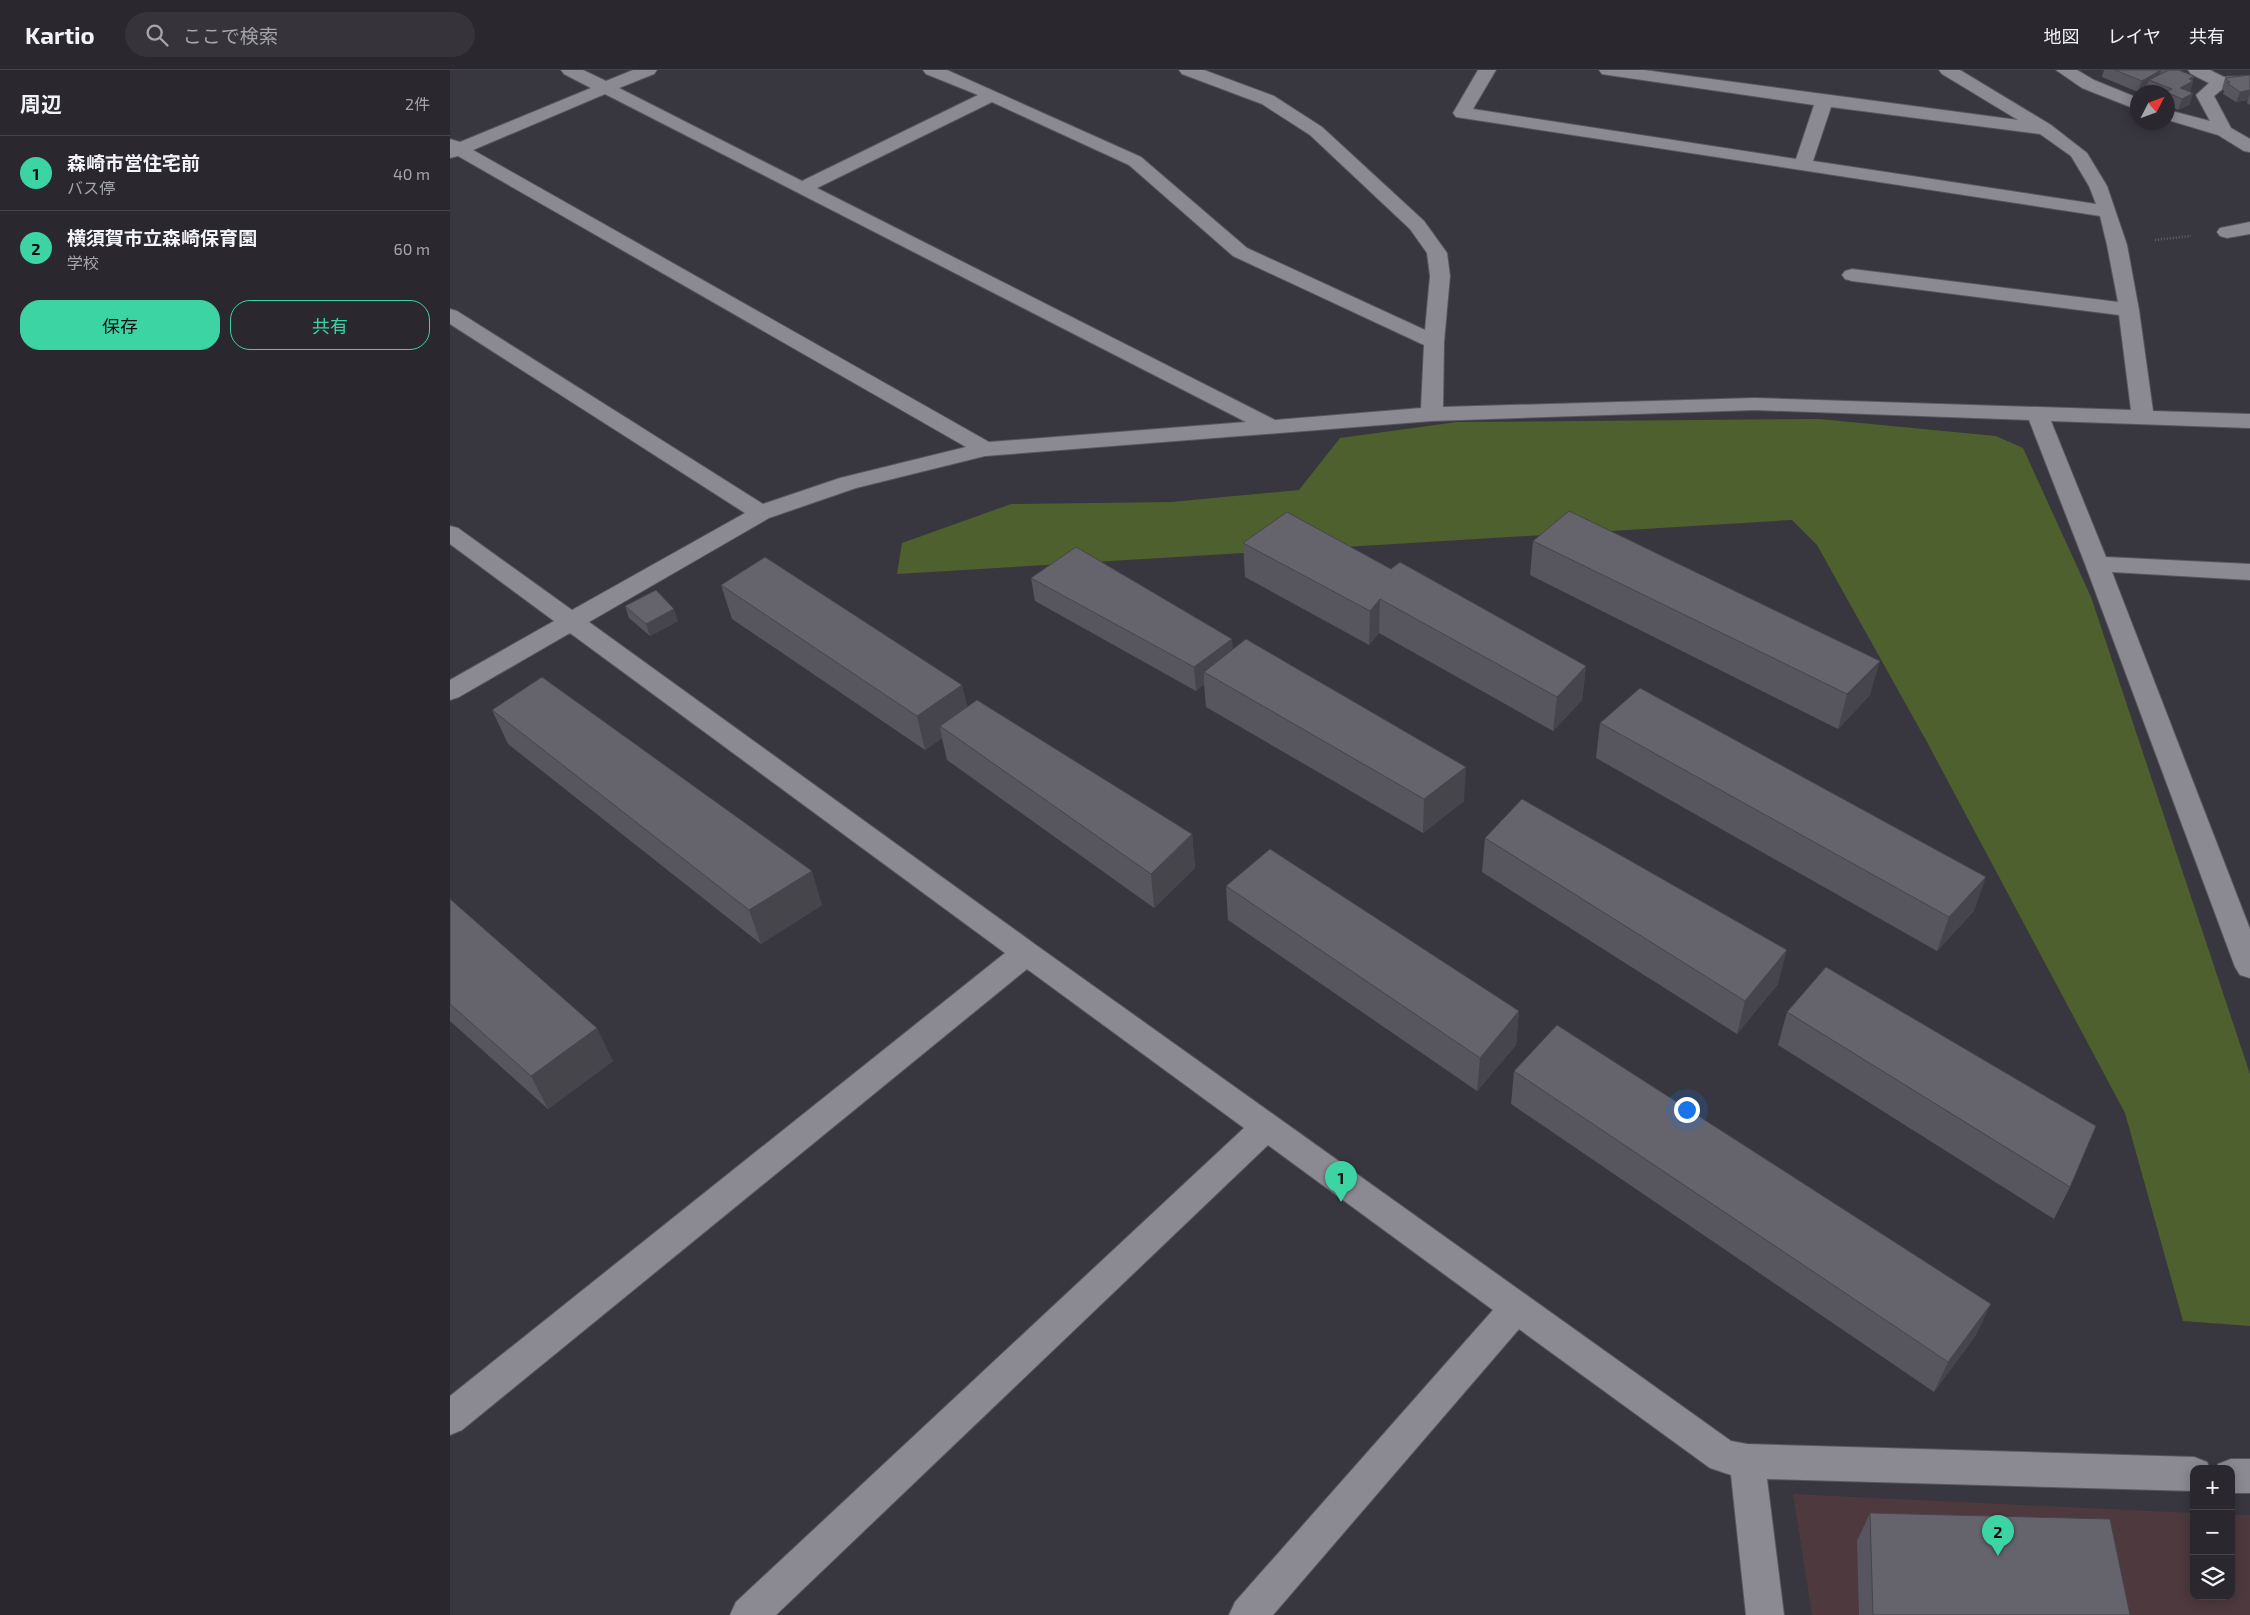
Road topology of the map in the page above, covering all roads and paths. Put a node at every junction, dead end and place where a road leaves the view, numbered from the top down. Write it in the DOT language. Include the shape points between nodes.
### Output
graph roads {
  1 [pos="570,70"];
  2 [pos="648,70"];
  3 [pos="932,70"];
  4 [pos="1188,70"];
  5 [pos="1487,70"];
  6 [pos="1608,70"];
  7 [pos="1948,70"];
  8 [pos="2065,70"];
  9 [pos="2197,70"];
  10 [pos="2250,81"];
  11 [pos="2221,82"];
  12 [pos="605,88"];
  13 [pos="992,95"];
  14 [pos="1824,101"];
  15 [pos="2130,102"];
  16 [pos="2175,117"];
  17 [pos="2045,129"];
  18 [pos="2224,131"];
  19 [pos="2250,147"];
  20 [pos="453,148"];
  21 [pos="1803,164"];
  22 [pos="802,188"];
  23 [pos="2108,212"];
  24 [pos="2250,228"];
  25 [pos="2227,232"];
  26 [pos="2117,245"];
  27 [pos="1852,275"];
  28 [pos="2129,310"];
  29 [pos="450,315"];
  30 [pos="1434,342"];
  31 [pos="2037,413"];
  32 [pos="1432,414"];
  33 [pos="2143,417"];
  34 [pos="2250,421"];
  35 [pos="1271,426"];
  36 [pos="985,449"];
  37 [pos="761,513"];
  38 [pos="450,533"];
  39 [pos="2097,564"];
  40 [pos="2250,572"];
  41 [pos="570,621"];
  42 [pos="450,691"];
  43 [pos="1026,953"];
  44 [pos="2250,967"];
  45 [pos="1267,1126"];
  46 [pos="1516,1308"];
  47 [pos="450,1418"];
  48 [pos="1746,1461"];
  49 [pos="2190,1474"];
  50 [pos="2235,1476"];
  51 [pos="2250,1476"];
  52 [pos="749,1615"];
  53 [pos="1248,1615"];
  54 [pos="1765,1615"];
  1 -- 12 [label="street"];
  2 -- 12 [label="street"];
  3 -- 13 [label="street"];
  4 -- 30 [label="street" via="1268,100 1316,131 1417,225 1437,253 1440,276"];
  5 -- 21 [label="street" via="1462,113"];
  6 -- 14 [label="street"];
  7 -- 17 [label="street"];
  8 -- 15 [label="street" via="2088,84"];
  9 -- 11 [label="street"];
  10 -- 11 [label="street"];
  11 -- 18 [label="street" via="2205,95"];
  12 -- 20 [label="street"];
  12 -- 22 [label="street"];
  13 -- 22 [label="street"];
  13 -- 30 [label="street" via="1135,161 1240,252"];
  14 -- 17 [label="street"];
  14 -- 21 [label="street"];
  16 -- 18 [label="street"];
  17 -- 23 [label="street" via="2078,153 2098,186"];
  18 -- 19 [label="street"];
  20 -- 36 [label="street"];
  21 -- 23 [label="street"];
  22 -- 35 [label="street"];
  23 -- 26 [label="street"];
  24 -- 25 [label="street"];
  25 -- 26 [label="path"];
  26 -- 28 [label="street"];
  27 -- 28 [label="street"];
  28 -- 33 [label="street"];
  29 -- 37 [label="street"];
  30 -- 32 [label="street"];
  31 -- 32 [label="street" via="1755,404"];
  31 -- 33 [label="street"];
  31 -- 39 [label="street"];
  32 -- 35 [label="street"];
  33 -- 34 [label="street"];
  35 -- 36 [label="street"];
  36 -- 37 [label="street" via="848,483"];
  37 -- 41 [label="street"];
  38 -- 41 [label="street"];
  39 -- 40 [label="street"];
  39 -- 44 [label="street"];
  41 -- 42 [label="street"];
  41 -- 43 [label="street"];
  43 -- 45 [label="street"];
  43 -- 47 [label="street"];
  45 -- 46 [label="street"];
  45 -- 52 [label="street"];
  46 -- 48 [label="street" via="1723,1456"];
  46 -- 53 [label="street"];
  48 -- 49 [label="street"];
  48 -- 54 [label="street"];
  50 -- 51 [label="street"];
}
